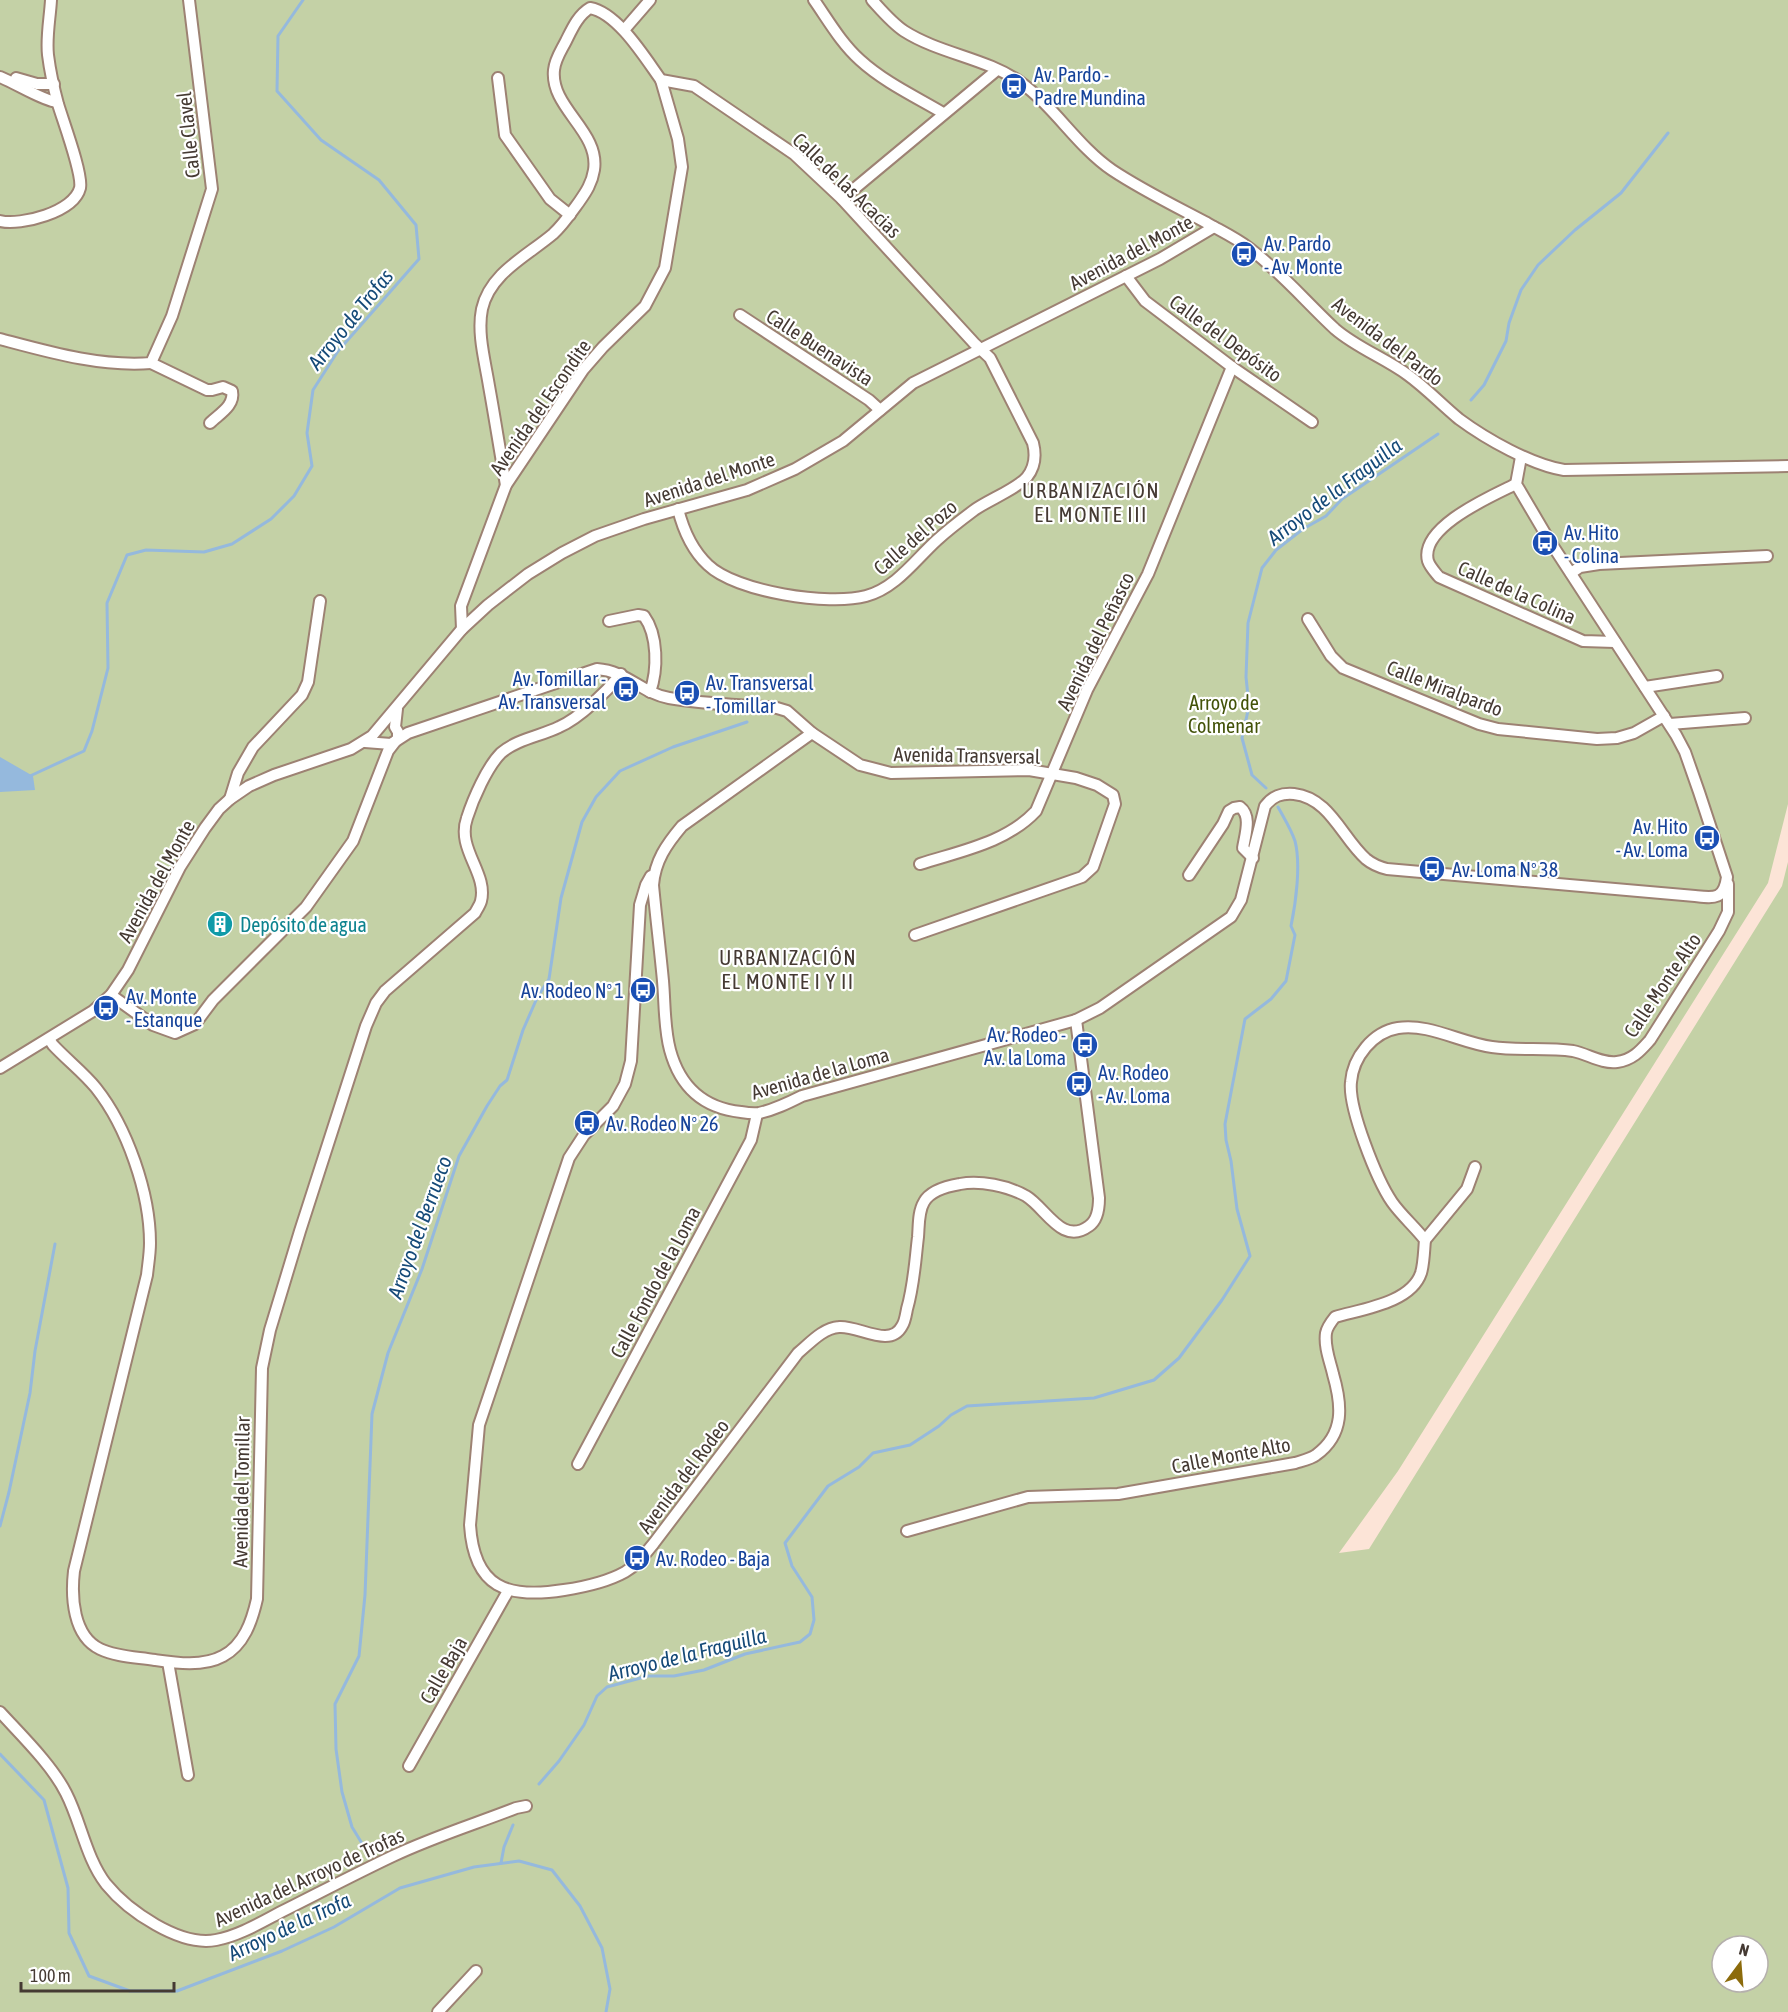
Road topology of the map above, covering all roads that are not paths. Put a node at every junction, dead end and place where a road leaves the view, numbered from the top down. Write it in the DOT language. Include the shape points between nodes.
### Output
graph roads {
  1 [pos="51,0"];
  2 [pos="189,0"];
  3 [pos="650,0"];
  4 [pos="814,0"];
  5 [pos="872,0"];
  6 [pos="624,30"];
  7 [pos="997,70"];
  8 [pos="0,76"];
  9 [pos="498,78"];
  10 [pos="661,80"];
  11 [pos="54,84"];
  12 [pos="57,102"];
  13 [pos="943,113"];
  14 [pos="842,199"];
  15 [pos="570,215"];
  16 [pos="0,221"];
  17 [pos="1214,227"];
  18 [pos="1126,276"];
  19 [pos="740,315"];
  20 [pos="0,339"];
  21 [pos="980,349"];
  22 [pos="151,363"];
  23 [pos="1232,367"];
  24 [pos="880,410"];
  25 [pos="1312,422"];
  26 [pos="210,423"];
  27 [pos="1521,457"];
  28 [pos="1788,466"];
  29 [pos="1516,484"];
  30 [pos="506,485"];
  31 [pos="678,509"];
  32 [pos="1767,556"];
  33 [pos="1571,573"];
  34 [pos="320,601"];
  35 [pos="1308,619"];
  36 [pos="609,621"];
  37 [pos="462,629"];
  38 [pos="1615,642"];
  39 [pos="621,674"];
  40 [pos="1717,676"];
  41 [pos="1645,687"];
  42 [pos="650,692"];
  43 [pos="397,709"];
  44 [pos="1745,718"];
  45 [pos="1667,720"];
  46 [pos="395,727"];
  47 [pos="380,728"];
  48 [pos="408,733"];
  49 [pos="812,733"];
  50 [pos="396,741"];
  51 [pos="365,742"];
  52 [pos="385,747"];
  53 [pos="238,773"];
  54 [pos="1053,774"];
  55 [pos="249,786"];
  56 [pos="230,799"];
  57 [pos="1253,858"];
  58 [pos="920,864"];
  59 [pos="654,871"];
  60 [pos="1189,875"];
  61 [pos="1727,877"];
  62 [pos="1715,896"];
  63 [pos="655,906"];
  64 [pos="1728,907"];
  65 [pos="639,920"];
  66 [pos="915,935"];
  67 [pos="111,995"];
  68 [pos="1076,1020"];
  69 [pos="49,1039"];
  70 [pos="0,1068"];
  71 [pos="756,1114"];
  72 [pos="1475,1167"];
  73 [pos="1425,1239"];
  74 [pos="578,1464"];
  75 [pos="907,1531"];
  76 [pos="507,1591"];
  77 [pos="168,1662"];
  78 [pos="0,1712"];
  79 [pos="409,1766"];
  80 [pos="188,1775"];
  81 [pos="526,1806"];
  82 [pos="476,1971"];
  83 [pos="438,2012"];
  1 -- 11 [label="street" via="48,53"];
  2 -- 22 [label="street, Calle Clavel" via="212,189 172,316"];
  3 -- 6 [label="street"];
  4 -- 13 [label="street" via="860,60"];
  5 -- 7 [label="street, Avenida del Pardo" via="904,31"];
  6 -- 10 [label="street"];
  6 -- 15 [label="street" via="590,8 577,21 556,58 554,83 588,141 595,165 588,189"];
  7 -- 13 [label="street"];
  7 -- 17 [label="street, Avenida del Pardo" via="1034,92 1110,168"];
  8 -- 11 [label="street"];
  8 -- 12 [label="street" via="48,102"];
  9 -- 15 [label="street" via="505,135 550,199"];
  10 -- 14 [label="street, Calle de las Acacias" via="694,86 794,154"];
  10 -- 30 [label="street, Avenida del Escondite" via="682,167 665,268 645,306 583,370"];
  11 -- 12 [label="street"];
  12 -- 16 [label="street" via="79,174 77,196 51,213 24,221"];
  13 -- 14 [label="street"];
  14 -- 21 [label="street, Calle de las Acacias"];
  15 -- 30 [label="street" via="500,276 489,289 482,310 482,344"];
  17 -- 18 [label="street, Avenida del Monte"];
  17 -- 27 [label="street, Avenida del Pardo" via="1252,250 1353,343 1394,365 1461,420"];
  18 -- 21 [label="street, Avenida del Monte"];
  18 -- 23 [label="street, Calle del Depósito" via="1145,301"];
  19 -- 24 [label="street, Calle Buenavista"];
  20 -- 22 [label="street" via="111,364"];
  21 -- 24 [label="street, Avenida del Monte" via="913,383"];
  21 -- 31 [label="street, Calle del Pozo" via="990,358 1034,443 1032,469 1025,480 937,540 887,587 866,596 843,599 793,596 743,583 704,561 682,524"];
  22 -- 26 [label="street" via="207,390 223,387 232,391 230,404"];
  23 -- 25 [label="street, Calle del Depósito"];
  23 -- 54 [label="street, Avenida del Peñasco" via="1148,574 1087,690"];
  24 -- 31 [label="street, Avenida del Monte" via="843,441 795,469 747,490"];
  27 -- 28 [label="street, Avenida del Pardo" via="1564,470"];
  27 -- 29 [label="street"];
  29 -- 33 [label="street, Calle Monte Alto"];
  29 -- 38 [label="street, Calle de la Colina" via="1469,507 1441,529 1431,542 1428,564 1449,581 1583,640"];
  30 -- 37 [label="street, Avenida del Escondite" via="461,606"];
  31 -- 37 [label="street, Avenida del Monte" via="595,536 562,553 528,574"];
  32 -- 33 [label="street" via="1599,564"];
  33 -- 38 [label="street, Calle Monte Alto"];
  34 -- 53 [label="street" via="308,682 302,695 253,747"];
  35 -- 45 [label="street, Calle Miralpardo" via="1343,668 1479,724 1497,729 1617,738"];
  36 -- 42 [label="street" via="638,615 649,623 655,648"];
  37 -- 43 [label="street, Avenida del Monte"];
  38 -- 41 [label="street, Calle Monte Alto"];
  39 -- 42 [label="street, Avenida Transversal"];
  39 -- 48 [label="street, Avenida Transversal" via="597,669"];
  39 -- 77 [label="street, Avenida del Tomillar" via="576,717 516,744 492,764 463,831 481,884 481,900 475,913 385,991 366,1026 300,1231 262,1368 257,1599 253,1618 247,1631 224,1656 197,1663"];
  40 -- 41 [label="street"];
  41 -- 45 [label="street, Calle Monte Alto"];
  42 -- 49 [label="street, Avenida Transversal" via="669,698 777,708 787,711"];
  43 -- 46 [label="street"];
  43 -- 47 [label="street, Avenida del Monte"];
  44 -- 45 [label="street"];
  45 -- 61 [label="street, Calle Monte Alto" via="1685,752"];
  46 -- 47 [label="street" via="389,724"];
  46 -- 48 [label="street"];
  46 -- 50 [label="street" via="399,735"];
  47 -- 51 [label="street, Avenida del Monte"];
  47 -- 52 [label="street" via="379,737"];
  48 -- 50 [label="street, Avenida Transversal"];
  49 -- 54 [label="street, Avenida Transversal" via="860,765 891,773 1029,770"];
  49 -- 59 [label="street, Avenida de la Loma" via="682,826 666,845"];
  50 -- 52 [label="street"];
  51 -- 52 [label="street, Avenida del Monte"];
  51 -- 55 [label="street, Avenida del Monte"];
  52 -- 67 [label="street" via="353,841 306,906 213,1000 195,1024 175,1033 153,1025"];
  53 -- 55 [label="street"];
  53 -- 56 [label="street"];
  54 -- 58 [label="street, Avenida del Peñasco" via="1036,811 1027,821 983,844"];
  54 -- 66 [label="street, Avenida Transversal" via="1097,785 1115,799 1093,867 1082,877"];
  55 -- 56 [label="street, Avenida del Monte"];
  56 -- 67 [label="street, Avenida del Monte" via="180,867 128,970"];
  57 -- 60 [label="street" via="1242,848 1245,811 1234,808"];
  57 -- 62 [label="street, Avenida de la Loma" via="1265,806 1272,797 1287,794 1319,804 1366,859 1387,869"];
  57 -- 68 [label="street, Avenida de la Loma" via="1241,900 1230,918 1100,1008"];
  59 -- 63 [label="street, Avenida de la Loma"];
  59 -- 65 [label="street" via="646,885"];
  61 -- 62 [label="street" via="1726,887"];
  61 -- 64 [label="street, Calle Monte Alto"];
  62 -- 64 [label="street"];
  63 -- 65 [label="street" via="643,912"];
  63 -- 71 [label="street, Avenida de la Loma" via="665,1018 678,1071 688,1088 705,1102 730,1111"];
  64 -- 73 [label="street, Calle Monte Alto" via="1719,931 1650,1040 1629,1059 1603,1061 1575,1051 1492,1047 1416,1027 1397,1028 1378,1036 1365,1048 1350,1083 1352,1103 1382,1184"];
  65 -- 76 [label="street" via="632,1061 625,1084 613,1106 591,1127 569,1158 479,1425 471,1541 482,1570"];
  67 -- 69 [label="street, Avenida del Monte"];
  68 -- 71 [label="street, Avenida de la Loma" via="802,1096"];
  68 -- 76 [label="street, Avenida del Rodeo" via="1099,1198 1092,1224 1070,1232 1058,1227 1028,1197 1008,1188 961,1184 934,1192 924,1200 920,1212 914,1285 903,1326 895,1335 885,1337 838,1327 824,1332 798,1353 654,1543 627,1571 571,1589 540,1594"];
  69 -- 70 [label="street, Avenida del Monte"];
  69 -- 77 [label="street, Avenida del Tomillar" via="95,1087 127,1139 144,1194 150,1243 147,1275 74,1571 73,1604 84,1634 98,1648"];
  71 -- 74 [label="street, Calle Fondo de la Loma" via="751,1140"];
  72 -- 73 [label="street" via="1467,1189"];
  73 -- 75 [label="street, Calle Monte Alto" via="1421,1273 1412,1287 1398,1299 1335,1317 1326,1330 1325,1346 1337,1385 1340,1418 1333,1437 1316,1456 1118,1494 1028,1497"];
  76 -- 79 [label="street, Calle Baja"];
  77 -- 80 [label="street"];
  78 -- 81 [label="street, Avenida del Arroyo de Trofas" via="34,1748 66,1792 106,1884 147,1919 195,1939 216,1940 249,1929 394,1855"];
  82 -- 83 [label="street"];
}
